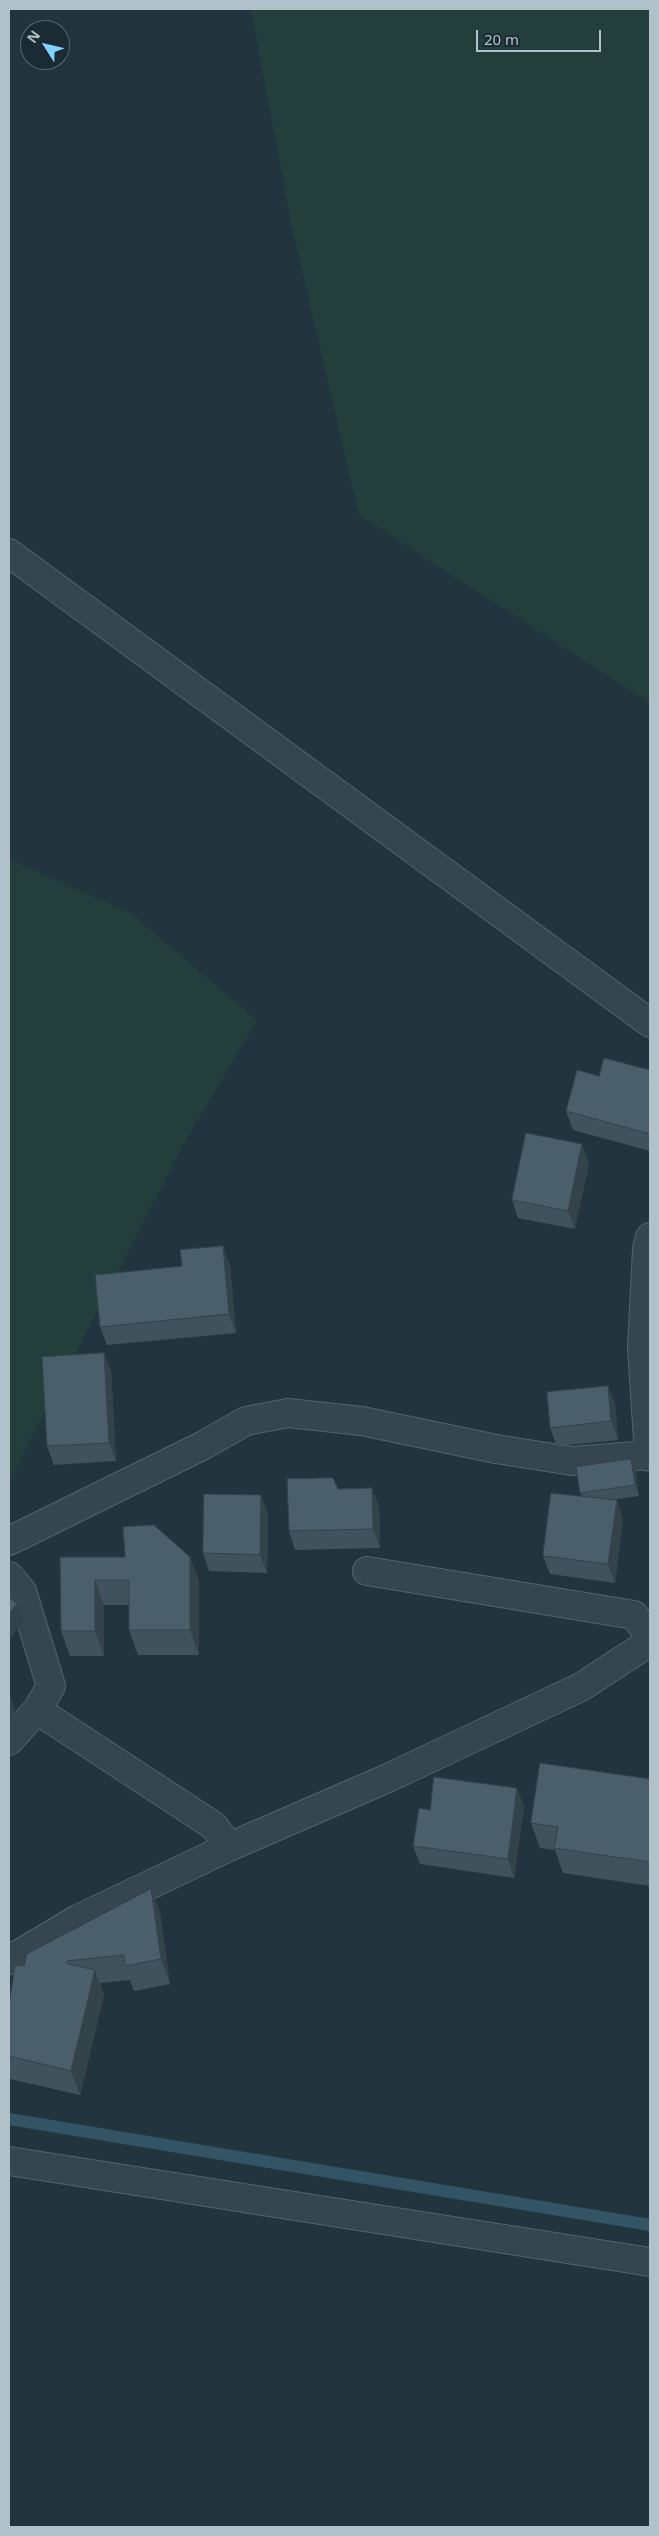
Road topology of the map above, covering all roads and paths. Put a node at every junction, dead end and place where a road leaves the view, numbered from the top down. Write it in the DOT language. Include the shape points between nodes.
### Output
graph roads {
  1 [pos="9,553"];
  2 [pos="650,1023"];
  3 [pos="650,1237"];
  4 [pos="649,1456"];
  5 [pos="9,1541"];
  6 [pos="367,1571"];
  7 [pos="9,1576"];
  8 [pos="650,1637"];
  9 [pos="650,1642"];
  10 [pos="37,1710"];
  11 [pos="9,1741"];
  12 [pos="229,1847"];
  13 [pos="9,1960"];
  14 [pos="9,2161"];
  15 [pos="650,2262"];
  1 -- 2 [label="street"];
  3 -- 4 [label="street" via="642,1348"];
  4 -- 5 [label="street" via="572,1461 362,1421 288,1413 246,1421"];
  6 -- 8 [label="street" via="634,1615"];
  7 -- 10 [label="street" via="22,1591 51,1686"];
  9 -- 12 [label="street" via="581,1687 388,1778"];
  10 -- 11 [label="street"];
  10 -- 12 [label="street" via="214,1826"];
  12 -- 13 [label="street" via="78,1919"];
  14 -- 15 [label="street"];
}
